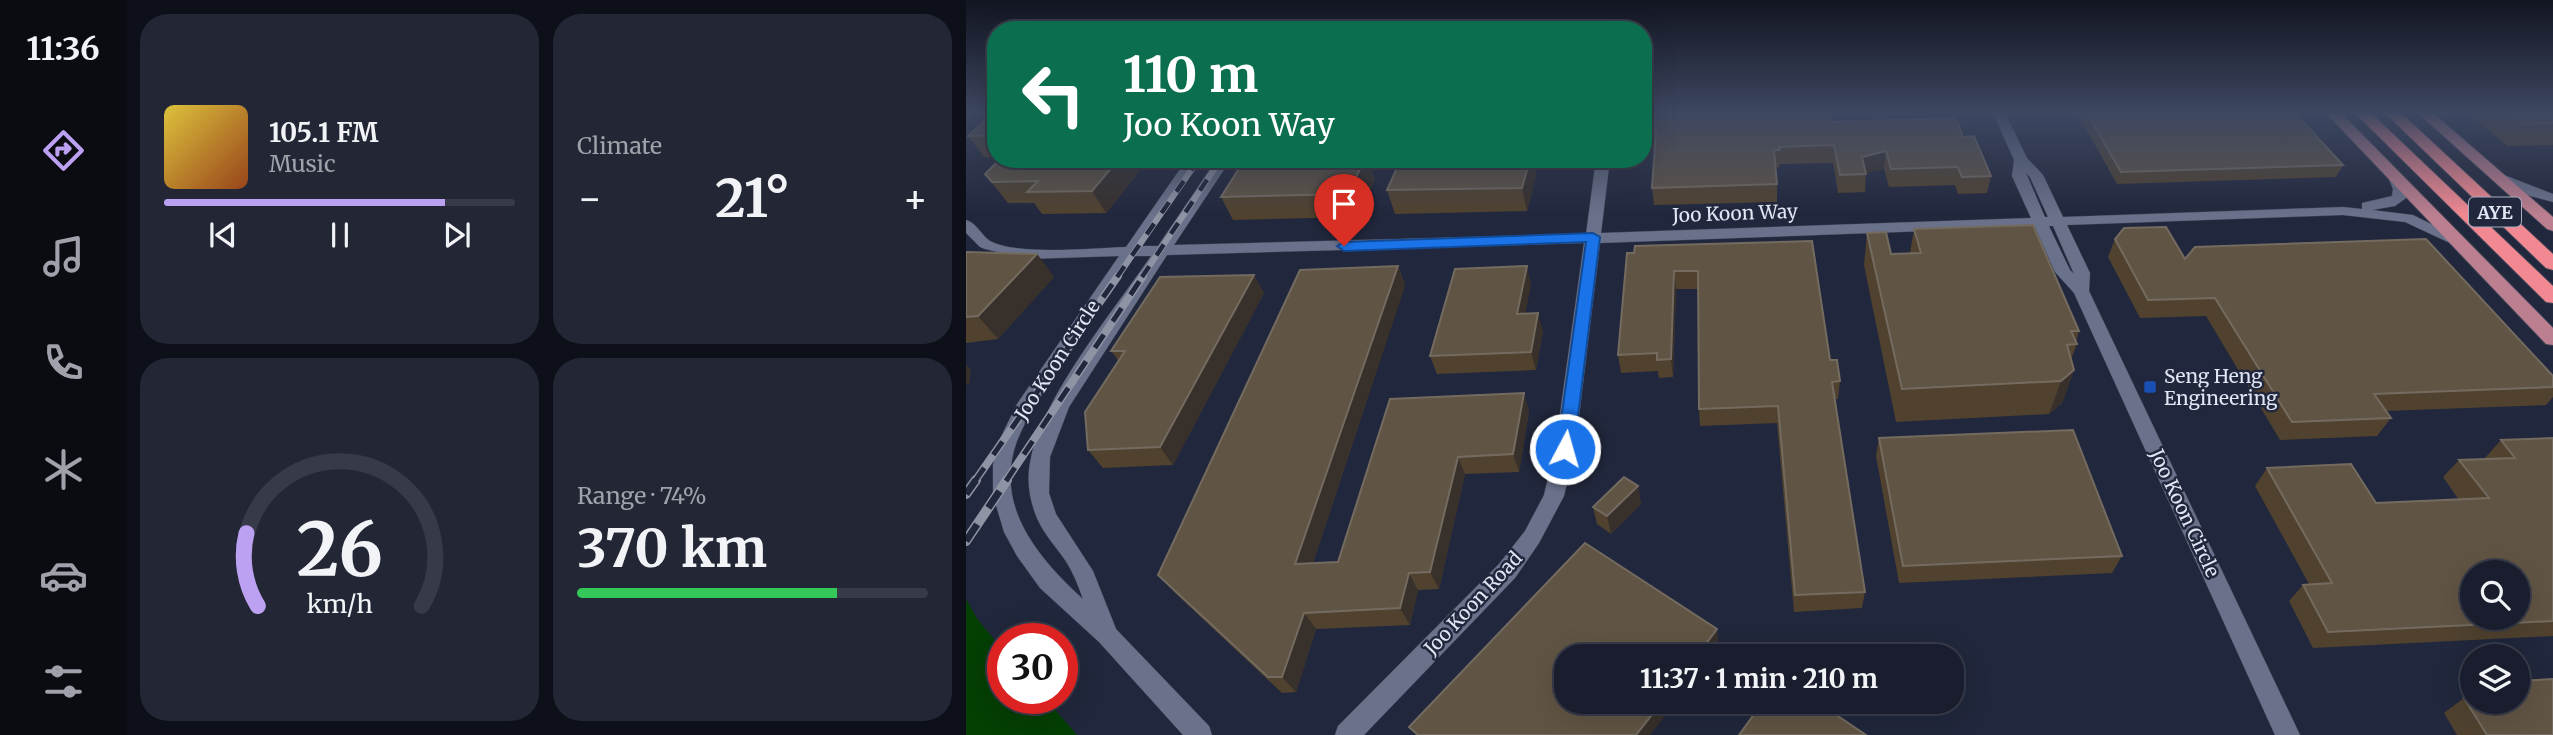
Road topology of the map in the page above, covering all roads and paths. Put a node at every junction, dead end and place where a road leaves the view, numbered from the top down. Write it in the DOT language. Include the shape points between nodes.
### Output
graph roads {
  1 [pos="2015,147"];
  2 [pos="2366,147"];
  3 [pos="2398,147"];
  4 [pos="2429,147"];
  5 [pos="2464,147"];
  6 [pos="2021,160"];
  7 [pos="1188,168"];
  8 [pos="1218,168"];
  9 [pos="1602,168"];
  10 [pos="2496,176"];
  11 [pos="2395,177"];
  12 [pos="2553,198"];
  13 [pos="2343,211"];
  14 [pos="2057,220"];
  15 [pos="2040,221"];
  16 [pos="966,224"];
  17 [pos="2553,226"];
  18 [pos="1593,237"];
  19 [pos="2457,241"];
  20 [pos="1162,252"];
  21 [pos="1129,253"];
  22 [pos="2553,264"];
  23 [pos="2081,291"];
  24 [pos="2553,297"];
  25 [pos="2553,339"];
  26 [pos="1107,635"];
  27 [pos="1200,735"];
  28 [pos="1347,735"];
  29 [pos="2288,735"];
  1 -- 6 [label="street, Joo Koon Circle"];
  2 -- 11 [label="main road"];
  3 -- 24 [label="highway, AYE"];
  4 -- 22 [label="highway, AYE"];
  5 -- 10 [label="main road"];
  6 -- 14 [label="street, Joo Koon Circle" via="2036,175"];
  6 -- 15 [label="street, Joo Koon Circle" via="2019,176"];
  7 -- 21 [label="street, Joo Koon Circle"];
  8 -- 20 [label="street, Joo Koon Circle"];
  9 -- 18 [label="street, Joo Koon Road"];
  10 -- 12 [label="street"];
  10 -- 17 [label="main road"];
  11 -- 13 [label="street, Joo Koon Way" via="2399,198"];
  11 -- 19 [label="main road"];
  13 -- 14 [label="street, Joo Koon Way"];
  13 -- 19 [label="street, Joo Koon Way" via="2408,218"];
  14 -- 15 [label="street, Joo Koon Way"];
  14 -- 23 [label="street, Joo Koon Circle" via="2082,273"];
  15 -- 18 [label="street, Joo Koon Way"];
  15 -- 23 [label="street, Joo Koon Circle" via="2063,272"];
  16 -- 21 [label="street, Joo Koon Way" via="985,244 1027,254"];
  18 -- 20 [label="street, Joo Koon Way"];
  18 -- 28 [label="street, Joo Koon Road" via="1565,449 1554,496 1507,571"];
  19 -- 25 [label="main road"];
  20 -- 21 [label="street, Joo Koon Way"];
  20 -- 26 [label="street, Joo Koon Circle" via="1058,412 1038,461 1044,513 1079,563"];
  21 -- 26 [label="street, Joo Koon Circle" via="1026,404 1007,443 1002,480 1011,526 1024,550 1048,582"];
  23 -- 29 [label="street, Joo Koon Circle"];
  26 -- 27 [label="street, Joo Koon Circle"];
}
